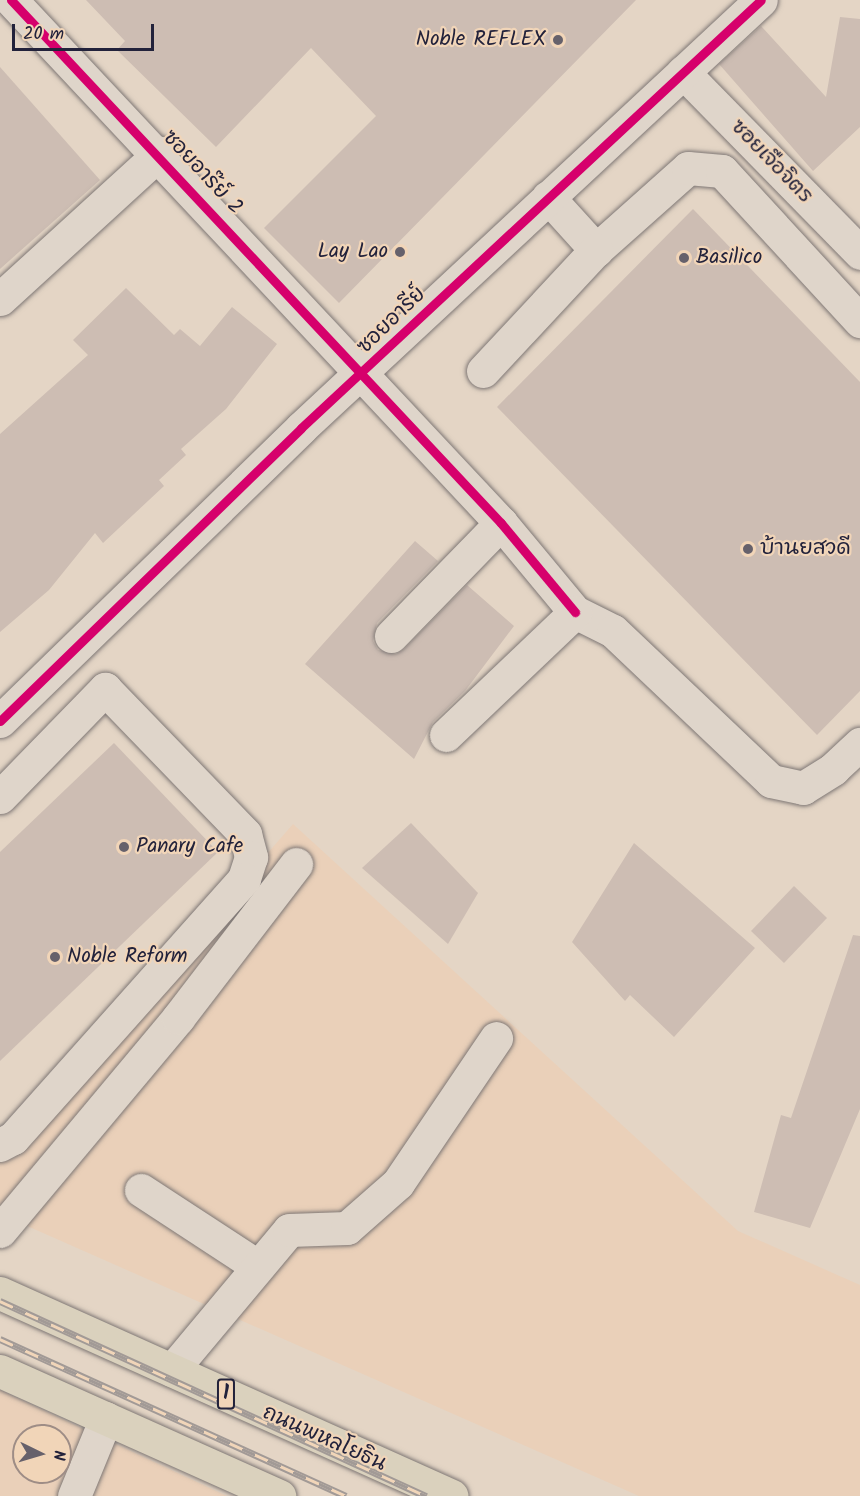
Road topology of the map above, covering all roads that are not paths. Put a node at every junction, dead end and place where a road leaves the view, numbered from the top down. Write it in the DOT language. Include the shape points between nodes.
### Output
graph roads {
  1 [pos="11,0"];
  2 [pos="761,0"];
  3 [pos="683,72"];
  4 [pos="160,153"];
  5 [pos="548,197"];
  6 [pos="596,250"];
  7 [pos="860,253"];
  8 [pos="0,299"];
  9 [pos="860,321"];
  10 [pos="483,371"];
  11 [pos="362,375"];
  12 [pos="501,523"];
  13 [pos="575,612"];
  14 [pos="391,636"];
  15 [pos="69,652"];
  16 [pos="105,689"];
  17 [pos="0,721"];
  18 [pos="446,735"];
  19 [pos="860,744"];
  20 [pos="0,797"];
  21 [pos="296,864"];
  22 [pos="496,1038"];
  23 [pos="0,1145"];
  24 [pos="141,1190"];
  25 [pos="0,1231"];
  26 [pos="257,1266"];
  27 [pos="0,1293"];
  28 [pos="172,1370"];
  29 [pos="0,1371"];
  30 [pos="106,1418"];
  31 [pos="74,1496"];
  32 [pos="279,1496"];
  33 [pos="451,1496"];
  1 -- 4 [label="street, ซอยอาร๊ย์ 2"];
  2 -- 3 [label="street, ซอยอารีย์"];
  3 -- 5 [label="street, ซอยอารีย์"];
  3 -- 7 [label="street, ซอยเจือจิตร"];
  4 -- 8 [label="street"];
  4 -- 11 [label="street, ซอยอาร๊ย์ 2"];
  5 -- 6 [label="street"];
  5 -- 11 [label="street, ซอยอารีย์"];
  6 -- 9 [label="street" via="688,168 705,166 722,171"];
  6 -- 10 [label="street"];
  11 -- 12 [label="street, ซอยอาร๊ย์ 2"];
  11 -- 15 [label="street, ซอยอารีย์"];
  12 -- 13 [label="street, ซอยอาร๊ย์ 2"];
  12 -- 14 [label="street"];
  13 -- 18 [label="street"];
  13 -- 19 [label="street" via="613,631 771,781 803,788 834,769"];
  15 -- 16 [label="street"];
  15 -- 17 [label="street, ซอยอารีย์"];
  16 -- 20 [label="street"];
  16 -- 23 [label="street" via="245,834 249,869 14,1138"];
  21 -- 25 [label="street" via="178,1018"];
  22 -- 26 [label="street" via="398,1183 347,1228 289,1230"];
  24 -- 26 [label="street"];
  26 -- 28 [label="street"];
  27 -- 28 [label="main road, ถนนพหลโยธิน / 1"];
  28 -- 33 [label="main road, ถนนพหลโยธิน / 1"];
  29 -- 30 [label="main road"];
  30 -- 31 [label="street"];
  30 -- 32 [label="main road"];
}
